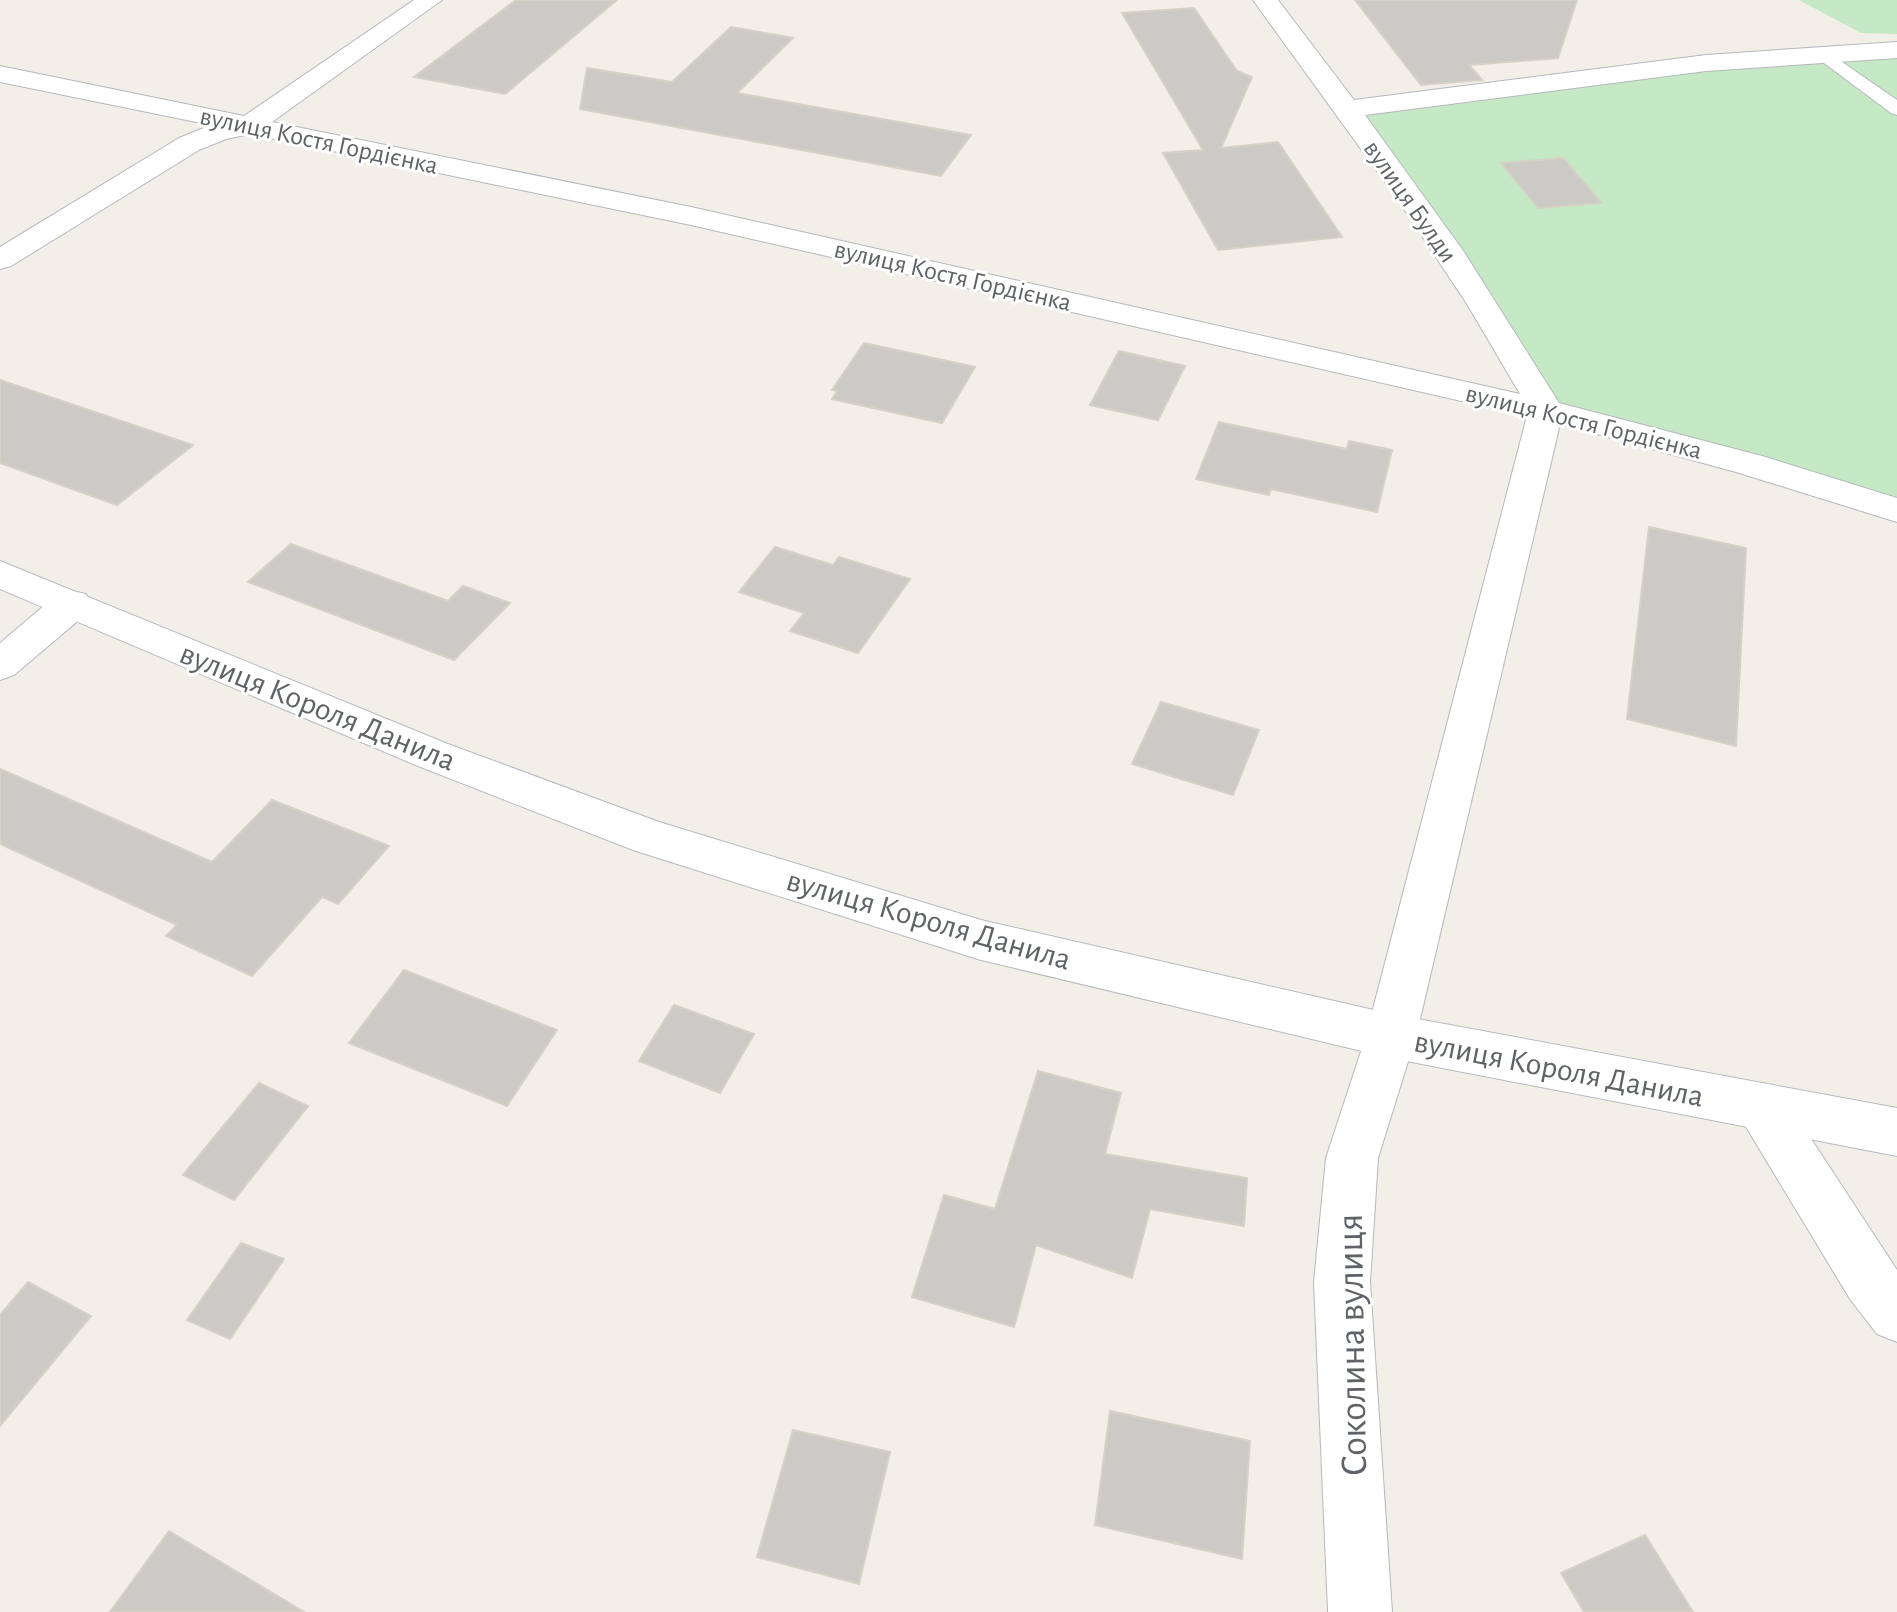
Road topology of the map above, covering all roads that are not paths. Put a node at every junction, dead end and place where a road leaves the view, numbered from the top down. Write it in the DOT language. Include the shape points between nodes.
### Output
graph roads {
  1 [pos="430,0"];
  2 [pos="1265,0"];
  3 [pos="1897,50"];
  4 [pos="1826,56"];
  5 [pos="0,74"];
  6 [pos="1347,109"];
  7 [pos="1897,109"];
  8 [pos="248,126"];
  9 [pos="0,260"];
  10 [pos="1546,410"];
  11 [pos="1893,507"];
  12 [pos="1,575"];
  13 [pos="72,604"];
  14 [pos="0,665"];
  15 [pos="1391,1036"];
  16 [pos="1761,1106"];
  17 [pos="1897,1132"];
  18 [pos="1897,1314"];
  19 [pos="1360,1612"];
  1 -- 8 [label="street"];
  2 -- 6 [label="street, вулиця Булди"];
  3 -- 4 [label="street"];
  4 -- 6 [label="street" via="1706,63"];
  4 -- 7 [label="lane"];
  5 -- 8 [label="street, вулиця Костя Гордієнка"];
  6 -- 10 [label="street, вулиця Булди" via="1506,339"];
  8 -- 9 [label="street" via="189,144"];
  8 -- 10 [label="street, вулиця Костя Гордієнка" via="691,216"];
  10 -- 11 [label="street, вулиця Костя Гордієнка"];
  10 -- 15 [label="street, Соколина вулиця"];
  12 -- 13 [label="street, вулиця Короля Данила"];
  13 -- 14 [label="street"];
  13 -- 15 [label="street, вулиця Короля Данила" via="433,755 649,837 981,940"];
  15 -- 16 [label="street, вулиця Короля Данила"];
  15 -- 19 [label="street, Соколина вулиця" via="1352,1158 1342,1282"];
  16 -- 17 [label="street, вулиця Короля Данила"];
  16 -- 18 [label="street"];
}
